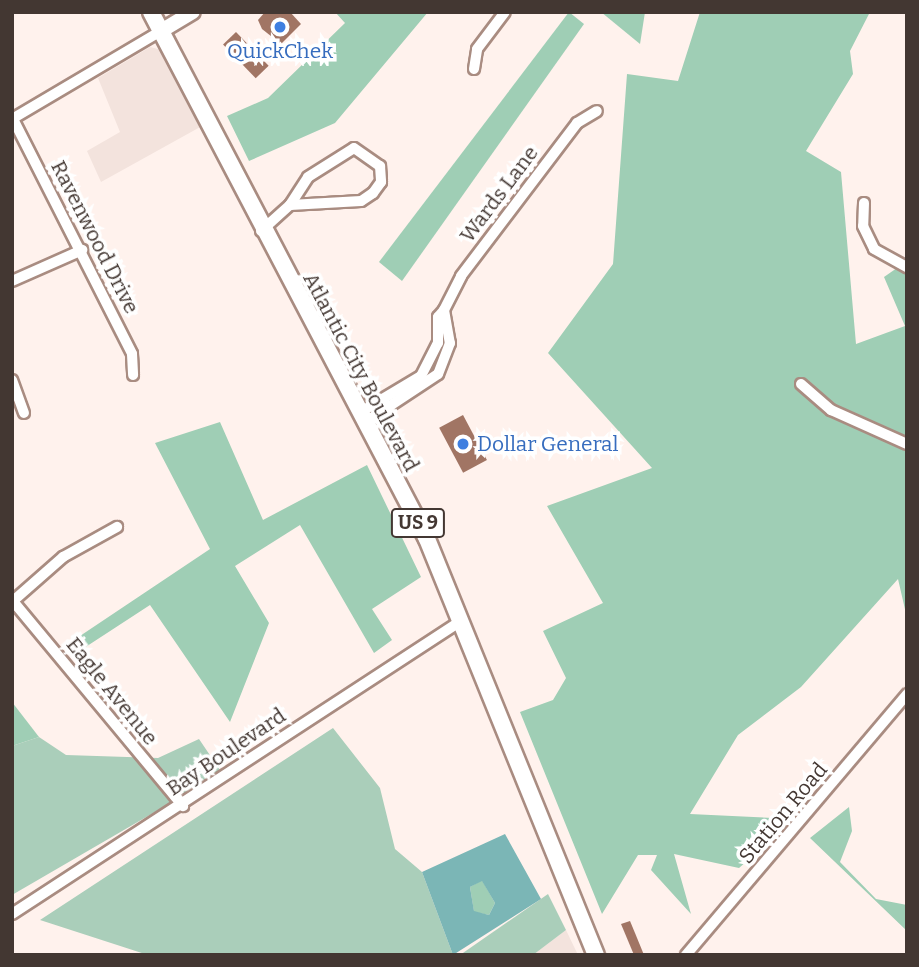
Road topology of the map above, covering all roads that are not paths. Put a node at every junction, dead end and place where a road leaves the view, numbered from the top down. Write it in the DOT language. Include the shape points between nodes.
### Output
graph roads {
  1 [pos="151,12"];
  2 [pos="193,12"];
  3 [pos="505,12"];
  4 [pos="161,31"];
  5 [pos="474,69"];
  6 [pos="597,111"];
  7 [pos="12,119"];
  8 [pos="864,203"];
  9 [pos="290,205"];
  10 [pos="261,231"];
  11 [pos="82,250"];
  12 [pos="907,267"];
  13 [pos="12,281"];
  14 [pos="133,375"];
  15 [pos="12,380"];
  16 [pos="801,384"];
  17 [pos="24,413"];
  18 [pos="361,418"];
  19 [pos="907,444"];
  20 [pos="117,527"];
  21 [pos="13,601"];
  22 [pos="461,621"];
  23 [pos="907,694"];
  24 [pos="183,806"];
  25 [pos="12,914"];
  26 [pos="596,955"];
  27 [pos="686,955"];
  1 -- 4 [label="highway, Atlantic City Boulevard / US 9"];
  2 -- 4 [label="main road"];
  3 -- 5 [label="street" via="477,49"];
  4 -- 7 [label="street"];
  4 -- 10 [label="highway, Atlantic City Boulevard / US 9"];
  6 -- 18 [label="street, Wards Lane" via="569,133 460,276 438,317 438,343 421,376"];
  7 -- 11 [label="street, Ravenwood Drive"];
  8 -- 12 [label="street" via="863,226 874,249"];
  9 -- 9 [label="street" via="296,188 342,152 364,150 380,166 381,183 361,201"];
  9 -- 10 [label="street"];
  10 -- 18 [label="highway, Atlantic City Boulevard / US 9"];
  11 -- 13 [label="street"];
  11 -- 14 [label="street, Ravenwood Drive" via="132,354"];
  15 -- 17 [label="street"];
  16 -- 19 [label="street" via="831,410"];
  18 -- 22 [label="highway, Atlantic City Boulevard / US 9" via="427,539"];
  20 -- 21 [label="street" via="62,557"];
  21 -- 24 [label="street, Eagle Avenue"];
  22 -- 24 [label="street, Bay Boulevard" via="361,682"];
  22 -- 26 [label="highway, Atlantic City Boulevard / US 9"];
  23 -- 27 [label="street, Station Road"];
  24 -- 25 [label="street, Bay Boulevard"];
}
